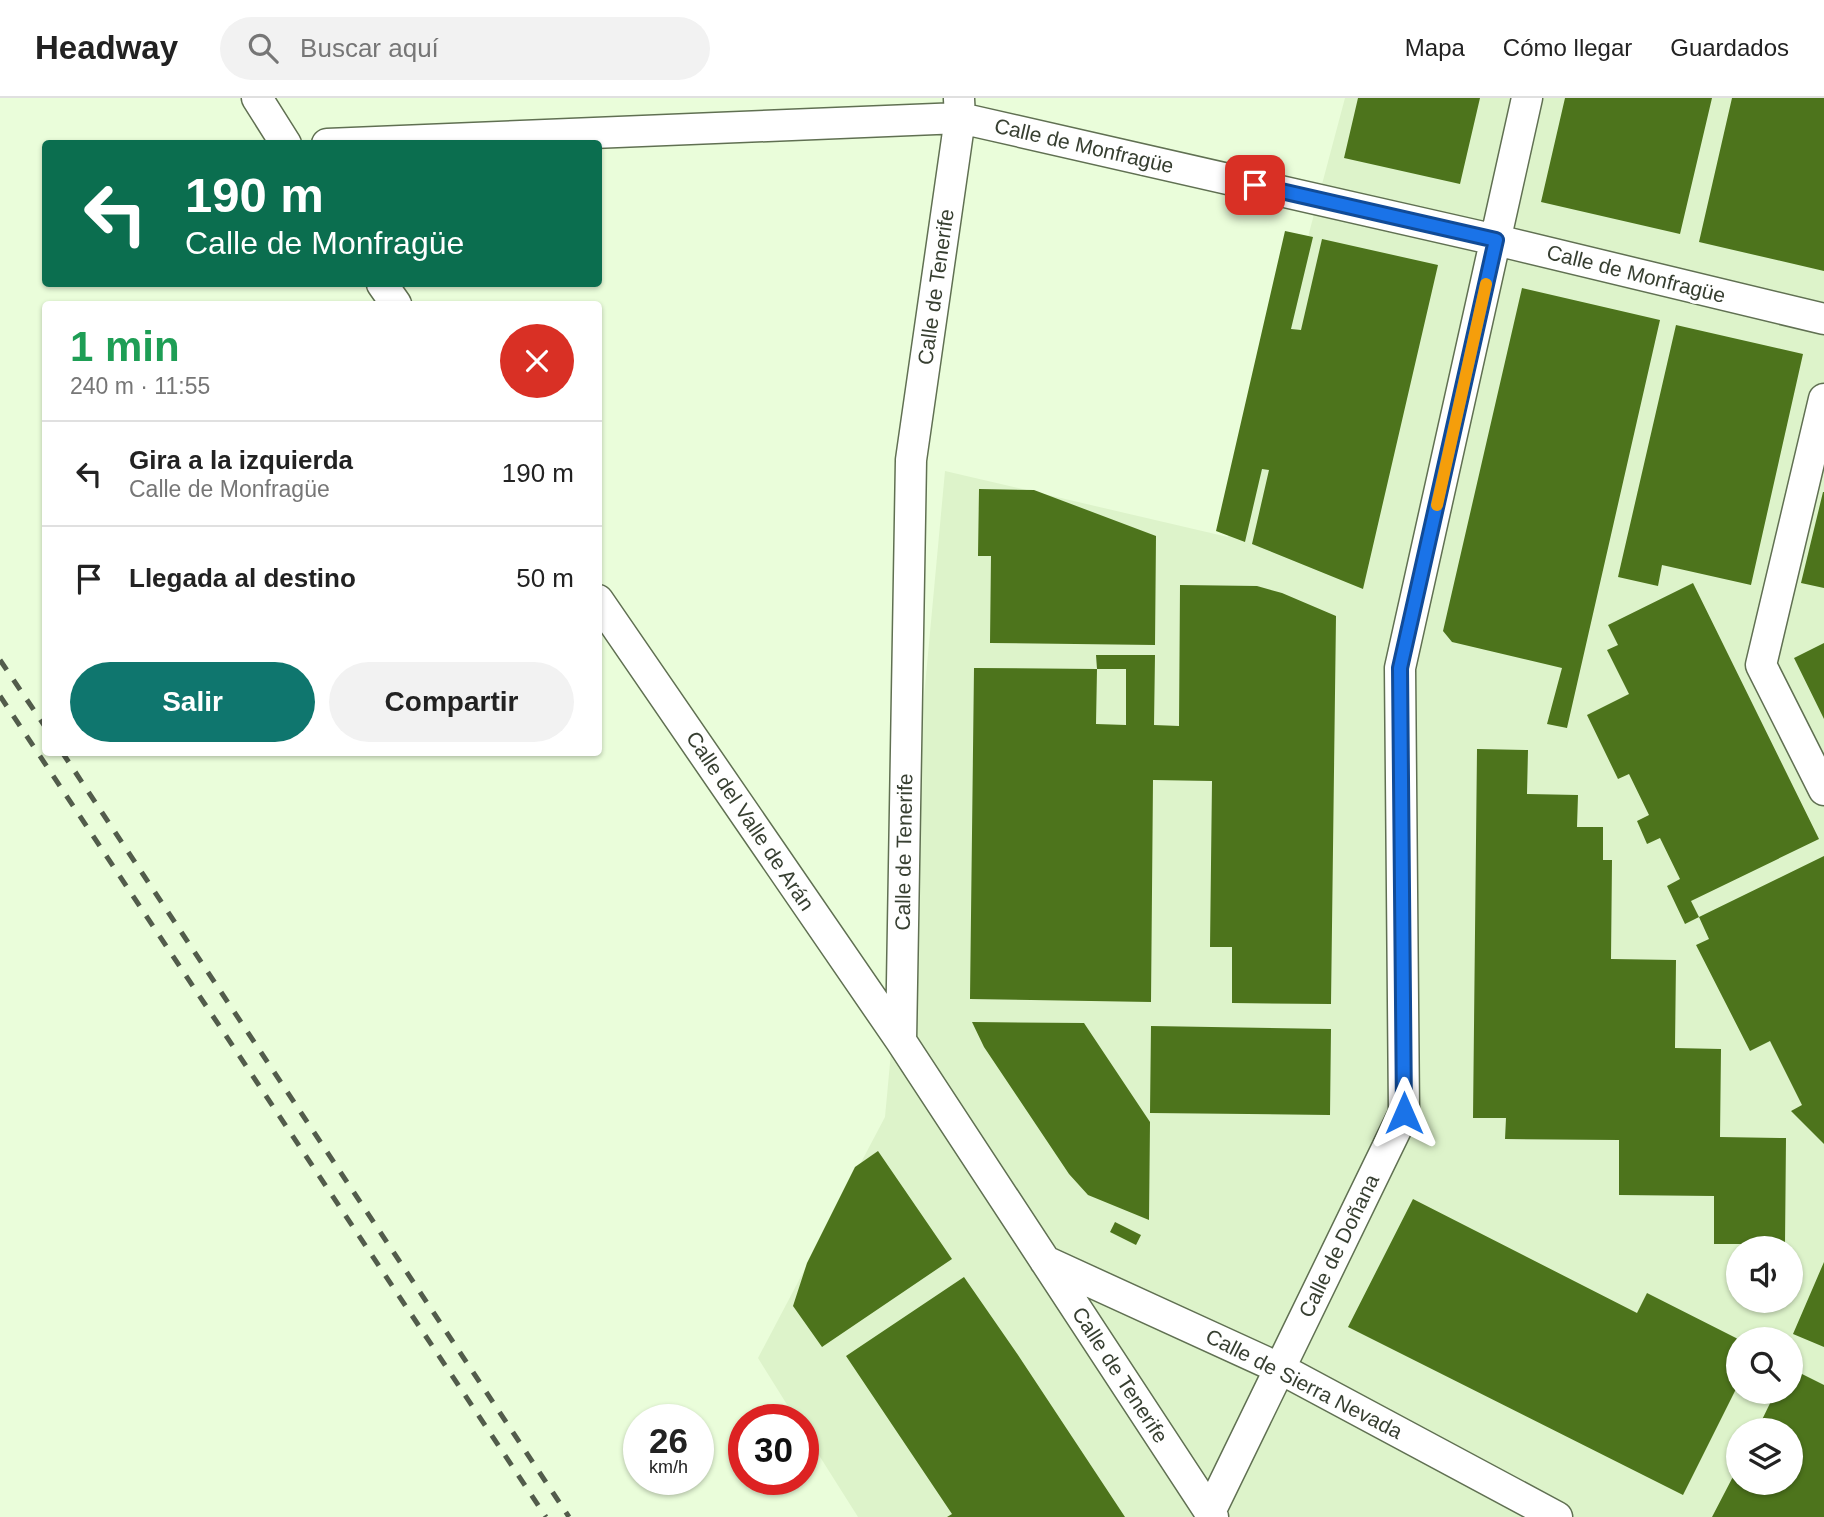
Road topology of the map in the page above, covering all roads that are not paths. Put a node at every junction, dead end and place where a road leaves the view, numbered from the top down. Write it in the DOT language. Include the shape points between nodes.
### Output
graph roads {
  1 [pos="257,98"];
  2 [pos="1527,98"];
  3 [pos="960,108"];
  4 [pos="283,140"];
  5 [pos="397,140"];
  6 [pos="1496,240"];
  7 [pos="1824,319"];
  8 [pos="1824,399"];
  9 [pos="602,606"];
  10 [pos="1824,790"];
  11 [pos="901,1041"];
  12 [pos="1045,1261"];
  13 [pos="1279,1368"];
  14 [pos="1212,1515"];
  15 [pos="1558,1517"];
  1 -- 4 [label="street"];
  2 -- 6 [label="street, Calle de Doñana"];
  3 -- 5 [label="street, Calle de Monfragüe"];
  3 -- 6 [label="street, Calle de Monfragüe"];
  3 -- 11 [label="street, Calle de Tenerife" via="911,460"];
  6 -- 7 [label="street, Calle de Monfragüe"];
  6 -- 13 [label="street, Calle de Doñana" via="1400,668 1404,1113"];
  8 -- 10 [label="street" via="1761,665"];
  9 -- 11 [label="street, Calle del Valle de Arán"];
  11 -- 12 [label="street, Calle de Tenerife"];
  12 -- 13 [label="street, Calle de Sierra Nevada"];
  12 -- 14 [label="street, Calle de Tenerife"];
  13 -- 14 [label="street, Calle de Doñana"];
  13 -- 15 [label="street, Calle de Sierra Nevada"];
}
